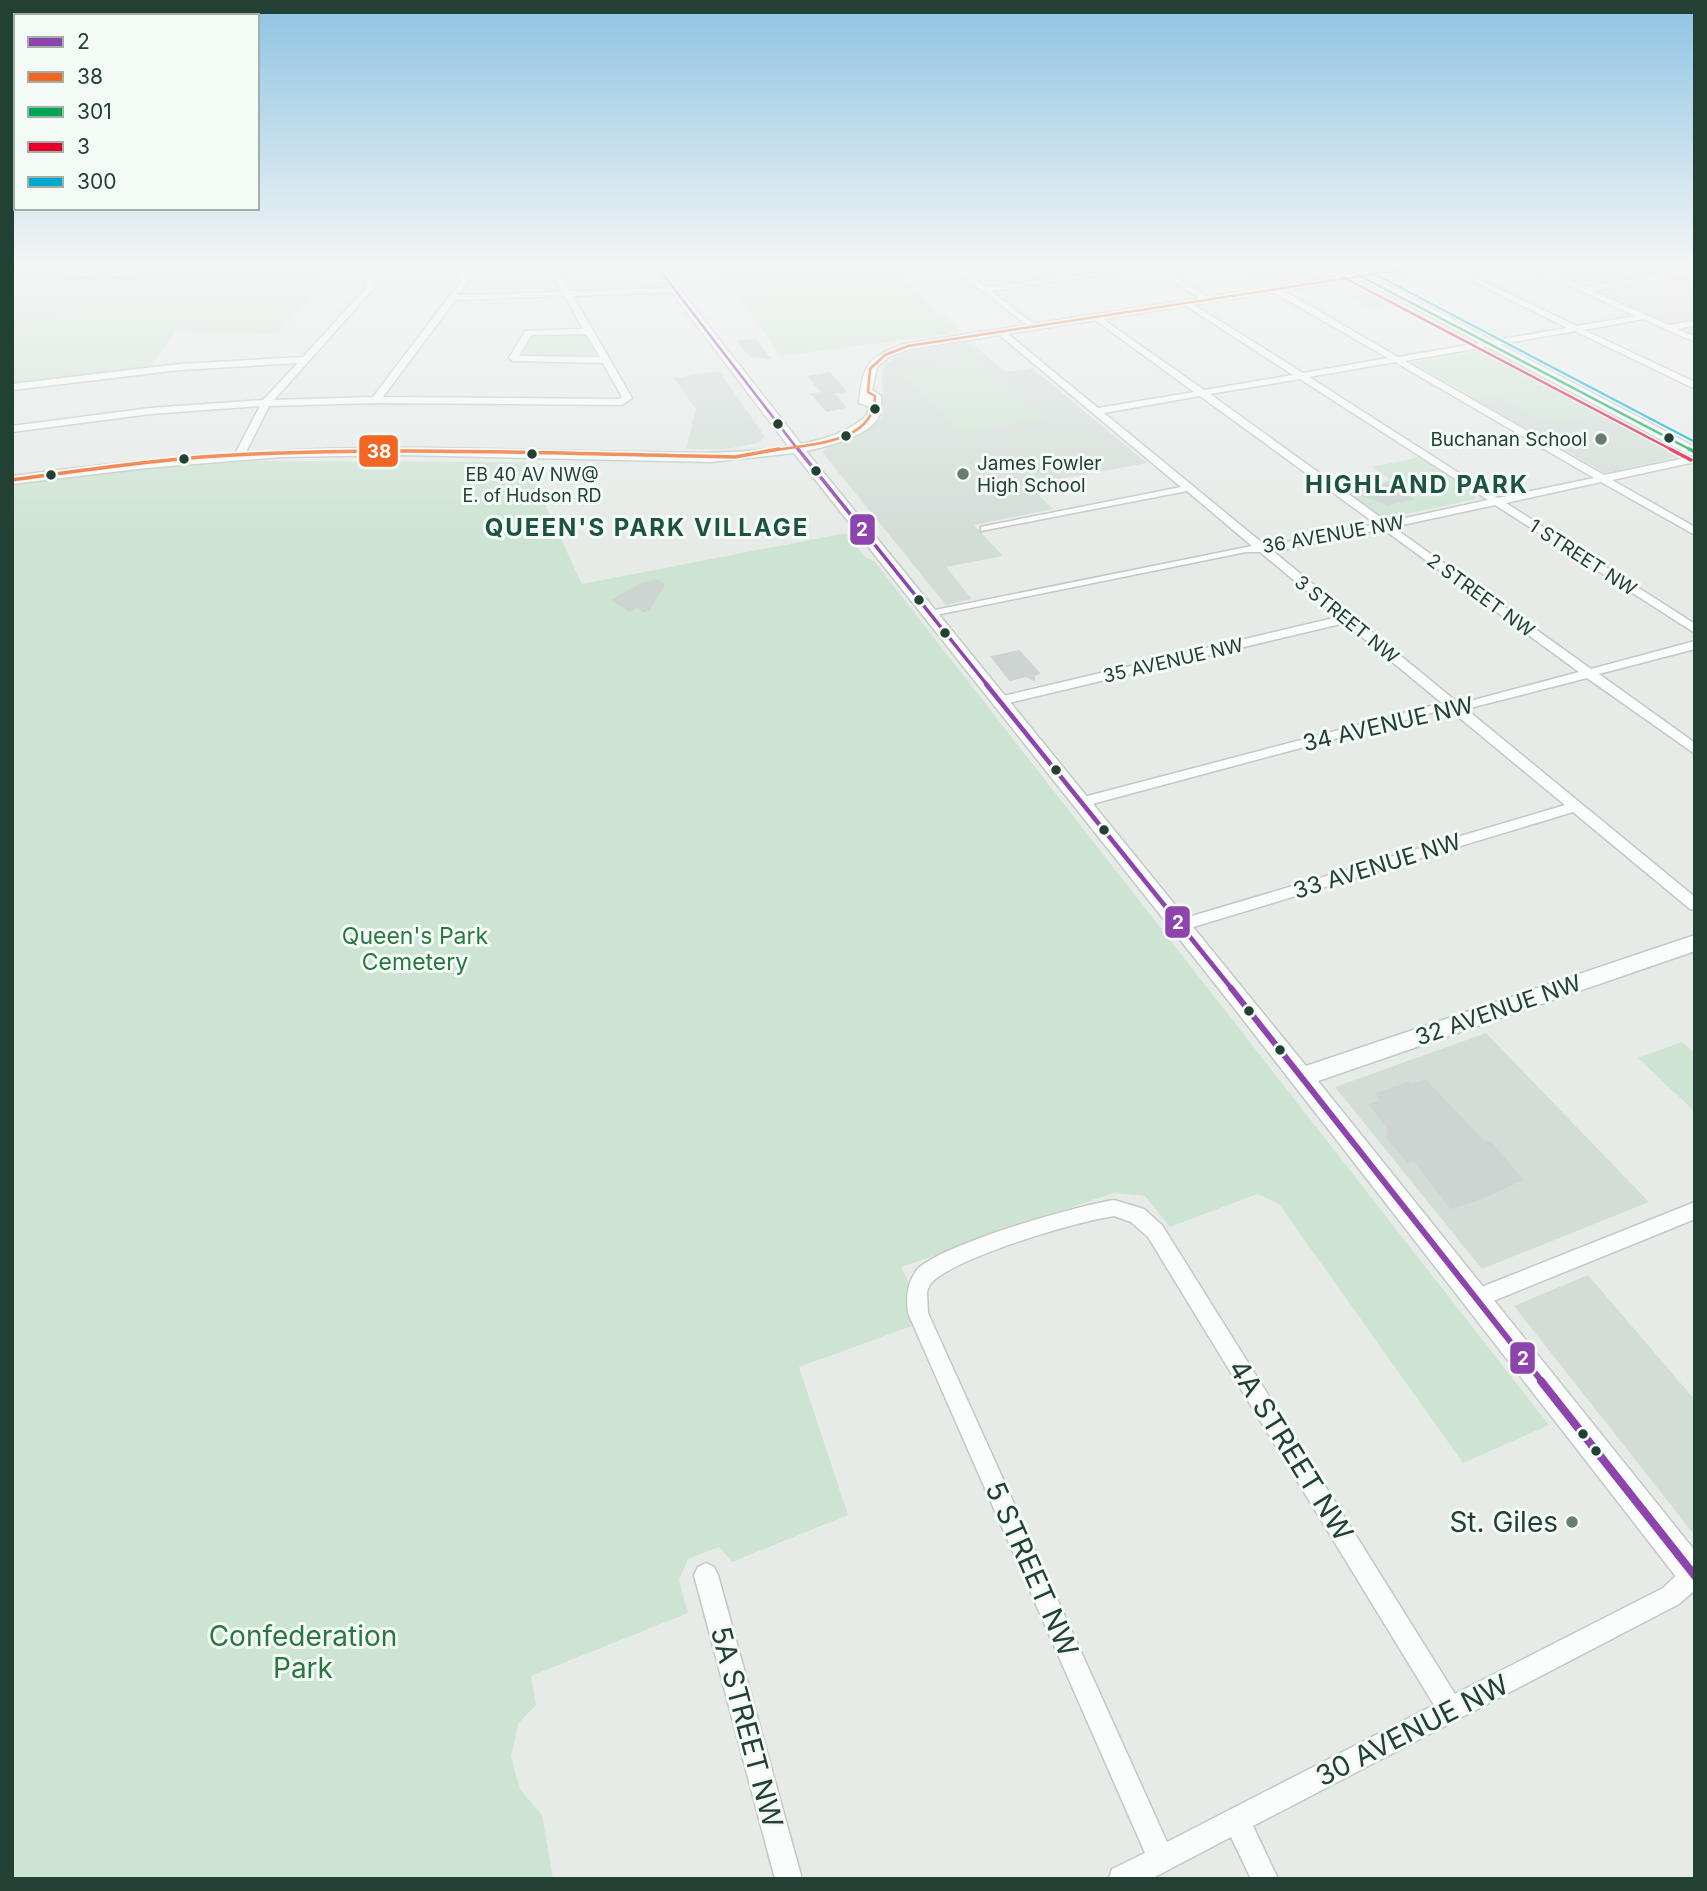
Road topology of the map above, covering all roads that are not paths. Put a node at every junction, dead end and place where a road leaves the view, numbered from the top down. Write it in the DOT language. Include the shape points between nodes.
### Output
graph roads {
  1 [pos="306,357"];
  2 [pos="409,357"];
  3 [pos="513,357"];
  4 [pos="602,357"];
  5 [pos="727,357"];
  6 [pos="882,357"];
  7 [pos="1031,357"];
  8 [pos="1153,357"];
  9 [pos="1273,357"];
  10 [pos="1395,357"];
  11 [pos="1408,357"];
  12 [pos="1515,357"];
  13 [pos="1636,357"];
  14 [pos="1398,359"];
  15 [pos="303,360"];
  16 [pos="604,360"];
  17 [pos="1302,376"];
  18 [pos="1695,386"];
  19 [pos="12,387"];
  20 [pos="1202,393"];
  21 [pos="376,400"];
  22 [pos="266,403"];
  23 [pos="1097,411"];
  24 [pos="12,429"];
  25 [pos="783,431"];
  26 [pos="829,439"];
  27 [pos="799,451"];
  28 [pos="756,452"];
  29 [pos="1695,452"];
  30 [pos="240,454"];
  31 [pos="1695,459"];
  32 [pos="1603,479"];
  33 [pos="12,480"];
  34 [pos="1189,488"];
  35 [pos="1496,502"];
  36 [pos="1384,525"];
  37 [pos="985,528"];
  38 [pos="1695,532"];
  39 [pos="1261,549"];
  40 [pos="930,615"];
  41 [pos="1346,619"];
  42 [pos="1695,629"];
  43 [pos="1695,645"];
  44 [pos="1588,673"];
  45 [pos="1000,701"];
  46 [pos="1452,706"];
  47 [pos="1695,750"];
  48 [pos="1081,802"];
  49 [pos="1575,807"];
  50 [pos="1695,905"];
  51 [pos="1180,925"];
  52 [pos="1695,943"];
  53 [pos="1302,1077"];
  54 [pos="1114,1208"];
  55 [pos="1695,1210"];
  56 [pos="1476,1299"];
  57 [pos="1694,1575"];
  58 [pos="706,1576"];
  59 [pos="1451,1710"];
  60 [pos="1236,1820"];
  61 [pos="1161,1859"];
  62 [pos="789,1879"];
  63 [pos="1122,1879"];
  64 [pos="1265,1879"];
  1 -- 15 [label="street"];
  2 -- 21 [label="street"];
  3 -- 16 [label="street"];
  4 -- 16 [label="street"];
  5 -- 25 [label="main road"];
  6 -- 26 [label="main road" via="870,369 868,392 875,396 871,419 855,432"];
  7 -- 23 [label="street, 3 STREET NW"];
  8 -- 20 [label="street, 2 STREET NW"];
  9 -- 17 [label="street, 1 STREET NW"];
  10 -- 14 [label="street"];
  11 -- 14 [label="street"];
  12 -- 29 [label="main road"];
  13 -- 18 [label="street"];
  14 -- 17 [label="street"];
  14 -- 32 [label="street"];
  15 -- 19 [label="street" via="180,367"];
  15 -- 22 [label="street"];
  16 -- 21 [label="street" via="626,398 622,402"];
  17 -- 20 [label="street"];
  17 -- 35 [label="street, 1 STREET NW"];
  20 -- 23 [label="street"];
  20 -- 36 [label="street, 2 STREET NW"];
  21 -- 22 [label="street"];
  22 -- 24 [label="street" via="150,411"];
  22 -- 30 [label="street"];
  23 -- 34 [label="street, 3 STREET NW"];
  25 -- 26 [label="main road"];
  25 -- 27 [label="main road"];
  25 -- 28 [label="main road"];
  26 -- 27 [label="main road"];
  26 -- 27 [label="main road" via="817,449"];
  27 -- 28 [label="main road"];
  27 -- 28 [label="main road" via="786,456"];
  27 -- 40 [label="main road"];
  28 -- 30 [label="main road" via="721,457 371,451"];
  30 -- 33 [label="main road"];
  31 -- 32 [label="street, 36 AVENUE NW"];
  32 -- 35 [label="street, 36 AVENUE NW"];
  32 -- 38 [label="street"];
  34 -- 37 [label="street"];
  34 -- 39 [label="street, 3 STREET NW"];
  35 -- 36 [label="street, 36 AVENUE NW"];
  35 -- 42 [label="street, 1 STREET NW"];
  36 -- 39 [label="street, 36 AVENUE NW"];
  36 -- 44 [label="street, 2 STREET NW"];
  39 -- 40 [label="street, 36 AVENUE NW"];
  39 -- 41 [label="street, 3 STREET NW"];
  40 -- 45 [label="main road"];
  41 -- 45 [label="street, 35 AVENUE NW"];
  41 -- 46 [label="street, 3 STREET NW"];
  43 -- 44 [label="street, 34 AVENUE NW"];
  44 -- 46 [label="street, 34 AVENUE NW"];
  44 -- 47 [label="street, 2 STREET NW"];
  45 -- 48 [label="main road"];
  46 -- 48 [label="street, 34 AVENUE NW"];
  46 -- 49 [label="street, 3 STREET NW"];
  48 -- 51 [label="main road"];
  49 -- 50 [label="street, 3 STREET NW"];
  49 -- 51 [label="street, 33 AVENUE NW"];
  51 -- 53 [label="main road"];
  52 -- 53 [label="main road, 32 AVENUE NW"];
  53 -- 56 [label="main road"];
  54 -- 59 [label="street, 4A STREET NW" via="1137,1214 1155,1231"];
  54 -- 61 [label="street, 5 STREET NW" via="1086,1212 952,1257 922,1277 915,1298"];
  55 -- 56 [label="street"];
  56 -- 57 [label="main road"];
  57 -- 59 [label="street, 30 AVENUE NW" via="1671,1596"];
  58 -- 62 [label="street, 5A STREET NW"];
  59 -- 60 [label="street, 30 AVENUE NW"];
  60 -- 61 [label="street, 30 AVENUE NW"];
  60 -- 64 [label="street"];
  61 -- 63 [label="street, 30 AVENUE NW"];
}
